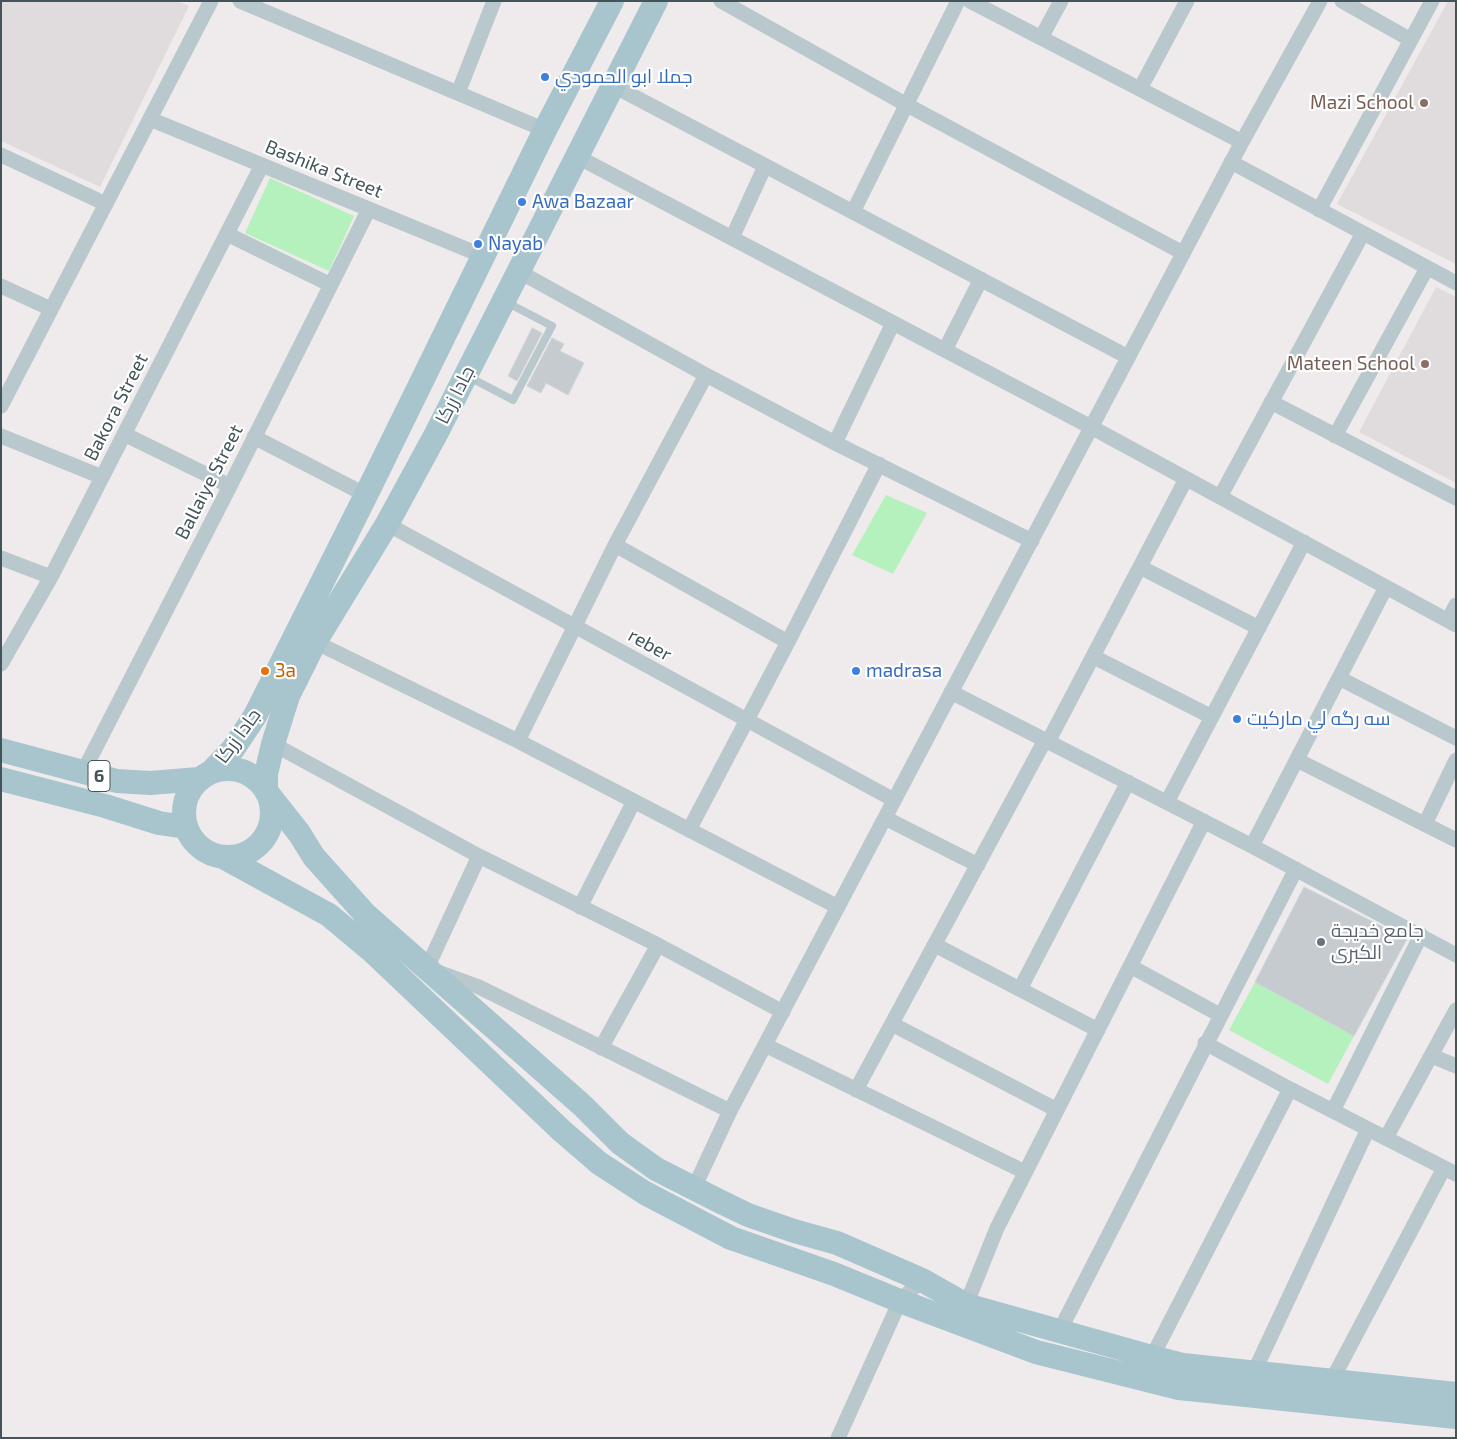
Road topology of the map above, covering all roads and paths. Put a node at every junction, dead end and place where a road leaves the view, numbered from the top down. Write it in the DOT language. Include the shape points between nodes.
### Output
graph roads {
  1 [pos="211,1"];
  2 [pos="494,1"];
  3 [pos="612,1"];
  4 [pos="656,1"];
  5 [pos="721,1"];
  6 [pos="958,1"];
  7 [pos="970,1"];
  8 [pos="1061,1"];
  9 [pos="1187,1"];
  10 [pos="1320,1"];
  11 [pos="1342,1"];
  12 [pos="1432,1"];
  13 [pos="247,3"];
  14 [pos="1041,38"];
  15 [pos="1411,40"];
  16 [pos="612,86"];
  17 [pos="1140,89"];
  18 [pos="458,93"];
  19 [pos="907,105"];
  20 [pos="150,119"];
  21 [pos="545,130"];
  22 [pos="1242,142"];
  23 [pos="1,155"];
  24 [pos="576,156"];
  25 [pos="1231,162"];
  26 [pos="262,165"];
  27 [pos="765,166"];
  28 [pos="106,204"];
  29 [pos="369,209"];
  30 [pos="1319,210"];
  31 [pos="853,212"];
  32 [pos="1363,233"];
  33 [pos="227,234"];
  34 [pos="732,238"];
  35 [pos="1183,253"];
  36 [pos="483,256"];
  37 [pos="1427,268"];
  38 [pos="518,271"];
  39 [pos="981,279"];
  40 [pos="1456,284"];
  41 [pos="331,285"];
  42 [pos="1,286"];
  43 [pos="503,300"];
  44 [pos="51,309"];
  45 [pos="893,323"];
  46 [pos="945,350"];
  47 [pos="1128,357"];
  48 [pos="465,375"];
  49 [pos="706,375"];
  50 [pos="1271,402"];
  51 [pos="1,406"];
  52 [pos="404,418"];
  53 [pos="1091,427"];
  54 [pos="124,434"];
  55 [pos="436,434"];
  56 [pos="1,436"];
  57 [pos="1335,436"];
  58 [pos="254,438"];
  59 [pos="835,443"];
  60 [pos="879,464"];
  61 [pos="102,478"];
  62 [pos="1186,479"];
  63 [pos="230,486"];
  64 [pos="366,495"];
  65 [pos="1220,497"];
  66 [pos="1456,498"];
  67 [pos="387,524"];
  68 [pos="1032,542"];
  69 [pos="1304,542"];
  70 [pos="615,545"];
  71 [pos="1,558"];
  72 [pos="1140,567"];
  73 [pos="50,577"];
  74 [pos="1386,587"];
  75 [pos="1456,605"];
  76 [pos="1452,622"];
  77 [pos="575,626"];
  78 [pos="1259,628"];
  79 [pos="315,642"];
  80 [pos="788,642"];
  81 [pos="1094,657"];
  82 [pos="1,664"];
  83 [pos="1339,678"];
  84 [pos="951,692"];
  85 [pos="1212,717"];
  86 [pos="747,721"];
  87 [pos="1456,738"];
  88 [pos="518,741"];
  89 [pos="1047,741"];
  90 [pos="272,744"];
  91 [pos="1,750"];
  92 [pos="1297,760"];
  93 [pos="1456,760"];
  94 [pos="83,772"];
  95 [pos="205,776"];
  96 [pos="1,779"];
  97 [pos="1128,782"];
  98 [pos="268,792"];
  99 [pos="894,800"];
  100 [pos="634,801"];
  101 [pos="1167,802"];
  102 [pos="885,818"];
  103 [pos="1204,821"];
  104 [pos="1424,824"];
  105 [pos="186,827"];
  106 [pos="688,830"];
  107 [pos="1456,840"];
  108 [pos="1252,846"];
  109 [pos="479,856"];
  110 [pos="223,857"];
  111 [pos="978,865"];
  112 [pos="1296,869"];
  113 [pos="580,907"];
  114 [pos="838,907"];
  115 [pos="1421,935"];
  116 [pos="658,945"];
  117 [pos="935,945"];
  118 [pos="1456,955"];
  119 [pos="1130,966"];
  120 [pos="427,968"];
  121 [pos="1020,989"];
  122 [pos="1456,1010"];
  123 [pos="783,1012"];
  124 [pos="1220,1015"];
  125 [pos="892,1024"];
  126 [pos="1098,1030"];
  127 [pos="1205,1043"];
  128 [pos="765,1045"];
  129 [pos="601,1048"];
  130 [pos="1432,1056"];
  131 [pos="1456,1066"];
  132 [pos="1290,1089"];
  133 [pos="856,1090"];
  134 [pos="1057,1110"];
  135 [pos="730,1111"];
  136 [pos="1333,1111"];
  137 [pos="1368,1129"];
  138 [pos="1386,1138"];
  139 [pos="1450,1171"];
  140 [pos="1025,1172"];
  141 [pos="694,1188"];
  142 [pos="922,1280"];
  143 [pos="900,1301"];
  144 [pos="966,1304"];
  145 [pos="1059,1332"];
  146 [pos="1152,1357"];
  147 [pos="1254,1372"];
  148 [pos="1332,1380"];
  149 [pos="1451,1392"];
  150 [pos="1456,1417"];
  151 [pos="838,1438"];
  1 -- 20 [label="street"];
  2 -- 18 [label="street"];
  3 -- 21 [label="main road, جادا زرکا"];
  4 -- 16 [label="main road, جادا زرکا"];
  5 -- 19 [label="street"];
  6 -- 19 [label="street"];
  7 -- 14 [label="street"];
  8 -- 14 [label="street"];
  9 -- 17 [label="street"];
  10 -- 22 [label="street"];
  11 -- 15 [label="street"];
  12 -- 15 [label="street"];
  13 -- 18 [label="street"];
  14 -- 17 [label="street"];
  15 -- 30 [label="street"];
  16 -- 24 [label="main road, جادا زرکا"];
  16 -- 27 [label="street"];
  17 -- 22 [label="street"];
  18 -- 21 [label="street"];
  19 -- 31 [label="street"];
  19 -- 35 [label="street"];
  20 -- 26 [label="street, Bashika Street"];
  20 -- 28 [label="street"];
  21 -- 36 [label="main road, جادا زرکا"];
  22 -- 25 [label="street"];
  23 -- 28 [label="street"];
  24 -- 34 [label="street"];
  24 -- 38 [label="main road, جادا زرکا"];
  25 -- 30 [label="street"];
  25 -- 35 [label="street"];
  26 -- 29 [label="street, Bashika Street"];
  26 -- 33 [label="street, Bakora Street"];
  27 -- 31 [label="street"];
  27 -- 34 [label="street"];
  28 -- 44 [label="street"];
  29 -- 36 [label="street, Bashika Street"];
  29 -- 41 [label="street, Ballaiye Street"];
  30 -- 32 [label="street"];
  31 -- 39 [label="street"];
  32 -- 37 [label="street"];
  32 -- 50 [label="street"];
  33 -- 41 [label="street"];
  33 -- 54 [label="street, Bakora Street"];
  34 -- 45 [label="street"];
  35 -- 47 [label="street"];
  36 -- 52 [label="main road, جادا زرکا"];
  37 -- 40 [label="street"];
  37 -- 57 [label="street"];
  38 -- 43 [label="main road, جادا زرکا"];
  38 -- 49 [label="street"];
  39 -- 46 [label="street"];
  39 -- 47 [label="street"];
  41 -- 58 [label="street, Ballaiye Street"];
  42 -- 44 [label="street"];
  43 -- 48 [label="main road, جادا زرکا"];
  43 -- 48 [label="lane" via="552,326 513,400"];
  44 -- 51 [label="street"];
  45 -- 46 [label="street"];
  45 -- 59 [label="street"];
  46 -- 53 [label="street"];
  47 -- 53 [label="street"];
  48 -- 55 [label="main road, جادا زرکا"];
  49 -- 59 [label="street"];
  49 -- 70 [label="street"];
  50 -- 57 [label="street"];
  50 -- 65 [label="street"];
  52 -- 55 [label="main road"];
  52 -- 64 [label="main road, جادا زرکا"];
  53 -- 62 [label="street"];
  53 -- 68 [label="street"];
  54 -- 61 [label="street, Bakora Street"];
  54 -- 63 [label="street"];
  55 -- 67 [label="main road, جادا زرکا"];
  56 -- 61 [label="street"];
  57 -- 66 [label="street"];
  58 -- 63 [label="street, Ballaiye Street"];
  58 -- 64 [label="street"];
  59 -- 60 [label="street"];
  60 -- 68 [label="street"];
  60 -- 80 [label="street"];
  61 -- 73 [label="street, Bakora Street"];
  62 -- 65 [label="street"];
  62 -- 72 [label="street"];
  63 -- 94 [label="street, Ballaiye Street"];
  64 -- 95 [label="main road, جادا زرکا" via="255,716 233,749"];
  65 -- 69 [label="street"];
  67 -- 77 [label="street, reber"];
  67 -- 79 [label="main road, جادا زرکا"];
  68 -- 84 [label="street"];
  69 -- 74 [label="street"];
  69 -- 78 [label="street"];
  70 -- 77 [label="street"];
  70 -- 80 [label="street"];
  71 -- 73 [label="street"];
  72 -- 78 [label="street"];
  72 -- 81 [label="street"];
  73 -- 82 [label="street, Bakora Street"];
  74 -- 76 [label="street"];
  74 -- 83 [label="street"];
  75 -- 76 [label="street"];
  77 -- 86 [label="street, reber"];
  77 -- 88 [label="street"];
  78 -- 85 [label="street"];
  79 -- 88 [label="street"];
  79 -- 90 [label="main road, جادا زرکا" via="288,696"];
  80 -- 86 [label="street"];
  81 -- 85 [label="street"];
  81 -- 89 [label="street"];
  83 -- 87 [label="street"];
  83 -- 92 [label="street"];
  84 -- 89 [label="street"];
  84 -- 99 [label="street"];
  85 -- 101 [label="street"];
  86 -- 99 [label="street, reber"];
  86 -- 106 [label="street"];
  88 -- 100 [label="street"];
  89 -- 97 [label="street"];
  89 -- 111 [label="street"];
  90 -- 98 [label="main road, جادا زرکا" via="266,774"];
  90 -- 109 [label="street"];
  91 -- 94 [label="main road, 6"];
  92 -- 104 [label="street"];
  92 -- 108 [label="street"];
  93 -- 104 [label="street"];
  94 -- 95 [label="main road, 6" via="136,783"];
  95 -- 98 [label="main road" via="221,769 242,770"];
  95 -- 105 [label="main road" via="190,791 185,802"];
  96 -- 105 [label="main road, 6" via="159,823"];
  97 -- 101 [label="street"];
  97 -- 121 [label="street"];
  98 -- 110 [label="main road" via="273,816 267,835 243,855"];
  98 -- 120 [label="main road" via="314,857 344,892"];
  99 -- 102 [label="street"];
  100 -- 106 [label="street"];
  100 -- 113 [label="street"];
  101 -- 103 [label="street"];
  102 -- 111 [label="street"];
  102 -- 114 [label="street"];
  103 -- 108 [label="street"];
  103 -- 119 [label="street"];
  104 -- 107 [label="street"];
  105 -- 110 [label="main road" via="198,845"];
  106 -- 114 [label="street"];
  108 -- 112 [label="street"];
  109 -- 113 [label="street"];
  109 -- 120 [label="street"];
  110 -- 143 [label="main road" via="329,915 372,951 562,1131 614,1173 731,1238"];
  111 -- 117 [label="street"];
  112 -- 115 [label="street"];
  112 -- 124 [label="street"];
  113 -- 116 [label="street"];
  114 -- 123 [label="street"];
  115 -- 118 [label="street"];
  115 -- 136 [label="street"];
  116 -- 123 [label="street"];
  116 -- 129 [label="street"];
  117 -- 121 [label="street"];
  117 -- 125 [label="street"];
  119 -- 124 [label="street"];
  119 -- 126 [label="street"];
  120 -- 129 [label="street" via="479,987"];
  120 -- 141 [label="main road" via="583,1106 620,1143 656,1169"];
  121 -- 126 [label="street"];
  122 -- 130 [label="street"];
  123 -- 128 [label="street"];
  124 -- 127 [label="street"];
  125 -- 133 [label="street"];
  125 -- 134 [label="street"];
  126 -- 134 [label="street"];
  127 -- 132 [label="street"];
  127 -- 145 [label="street"];
  128 -- 133 [label="street"];
  128 -- 135 [label="street"];
  129 -- 135 [label="street"];
  130 -- 131 [label="street"];
  130 -- 138 [label="street"];
  132 -- 136 [label="street"];
  132 -- 146 [label="street"];
  133 -- 140 [label="street"];
  134 -- 140 [label="street"];
  135 -- 141 [label="street"];
  136 -- 137 [label="street"];
  137 -- 138 [label="street"];
  137 -- 147 [label="street"];
  138 -- 139 [label="street"];
  139 -- 148 [label="street"];
  140 -- 144 [label="street" via="997,1228"];
  141 -- 142 [label="main road" via="748,1214 837,1243"];
  142 -- 143 [label="street"];
  142 -- 144 [label="main road"];
  143 -- 150 [label="main road" via="1036,1352 1179,1388"];
  143 -- 151 [label="street"];
  144 -- 145 [label="main road"];
  145 -- 146 [label="main road"];
  146 -- 147 [label="main road" via="1183,1365"];
  147 -- 148 [label="main road"];
  148 -- 149 [label="main road"];
}
